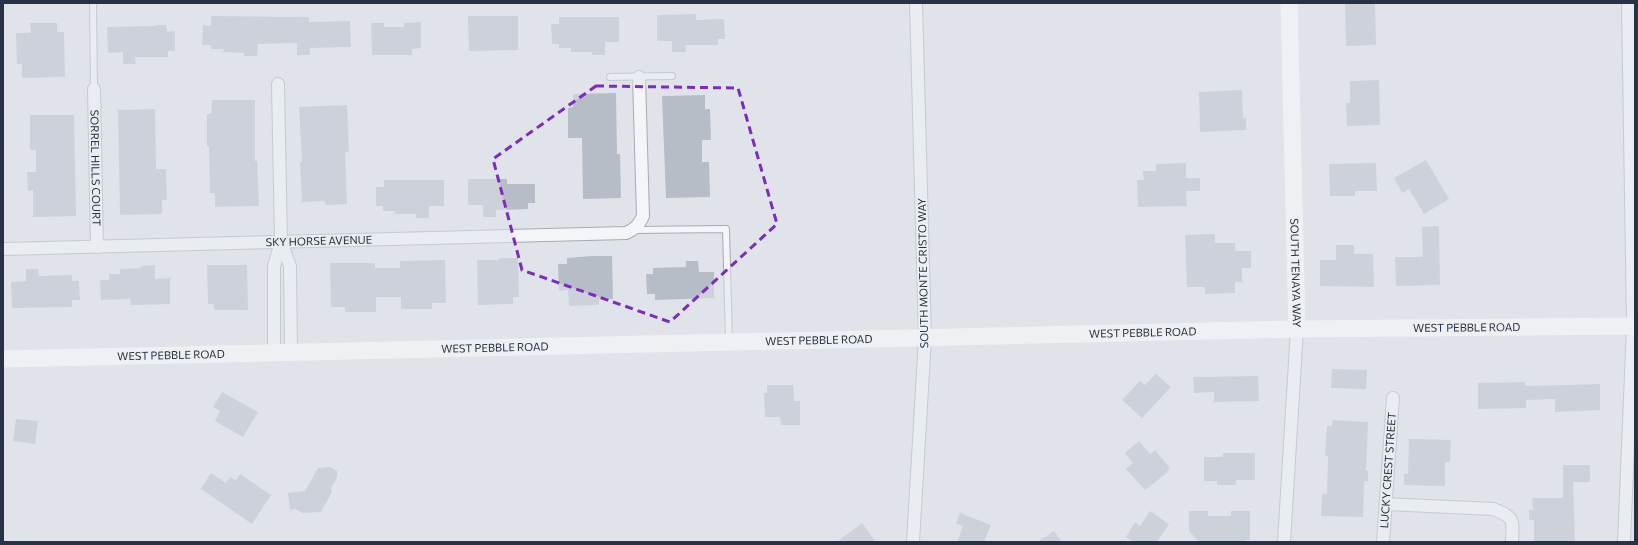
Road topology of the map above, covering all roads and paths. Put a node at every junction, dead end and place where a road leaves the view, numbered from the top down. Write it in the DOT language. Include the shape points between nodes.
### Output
graph roads {
  1 [pos="93,3"];
  2 [pos="916,3"];
  3 [pos="1289,3"];
  4 [pos="1628,3"];
  5 [pos="672,76"];
  6 [pos="610,77"];
  7 [pos="639,77"];
  8 [pos="278,84"];
  9 [pos="94,89"];
  10 [pos="634,230"];
  11 [pos="281,242"];
  12 [pos="97,247"];
  13 [pos="3,249"];
  14 [pos="282,282"];
  15 [pos="1634,326"];
  16 [pos="1297,329"];
  17 [pos="925,338"];
  18 [pos="729,343"];
  19 [pos="291,352"];
  20 [pos="274,353"];
  21 [pos="3,359"];
  22 [pos="1393,398"];
  23 [pos="1386,504"];
  24 [pos="913,542"];
  25 [pos="1284,542"];
  26 [pos="1383,542"];
  27 [pos="1512,542"];
  28 [pos="1624,542"];
  1 -- 9 [label="lane"];
  2 -- 17 [label="street, SOUTH MONTE CRISTO WAY"];
  3 -- 16 [label="street, SOUTH TENAYA WAY"];
  4 -- 15 [label="street"];
  5 -- 7 [label="lane"];
  6 -- 7 [label="lane"];
  7 -- 10 [label="street" via="643,216"];
  8 -- 11 [label="street"];
  9 -- 12 [label="street, SORREL HILLS COURT"];
  10 -- 11 [label="street, SKY HORSE AVENUE" via="617,234"];
  10 -- 18 [label="lane" via="726,229"];
  11 -- 12 [label="street, SKY HORSE AVENUE"];
  11 -- 14 [label="street" via="274,266"];
  11 -- 14 [label="street" via="290,266"];
  12 -- 13 [label="street, SKY HORSE AVENUE"];
  14 -- 19 [label="street"];
  14 -- 20 [label="street"];
  15 -- 16 [label="street, WEST PEBBLE ROAD"];
  15 -- 28 [label="street"];
  16 -- 17 [label="street, WEST PEBBLE ROAD"];
  16 -- 25 [label="street, SOUTH TENAYA WAY"];
  17 -- 18 [label="street, WEST PEBBLE ROAD"];
  17 -- 24 [label="street, SOUTH MONTE CRISTO WAY"];
  18 -- 19 [label="street, WEST PEBBLE ROAD"];
  19 -- 20 [label="street, WEST PEBBLE ROAD"];
  20 -- 21 [label="street, WEST PEBBLE ROAD"];
  22 -- 23 [label="street, LUCKY CREST STREET"];
  23 -- 26 [label="street, LUCKY CREST STREET"];
  23 -- 27 [label="street" via="1493,509 1507,514 1513,524"];
}
